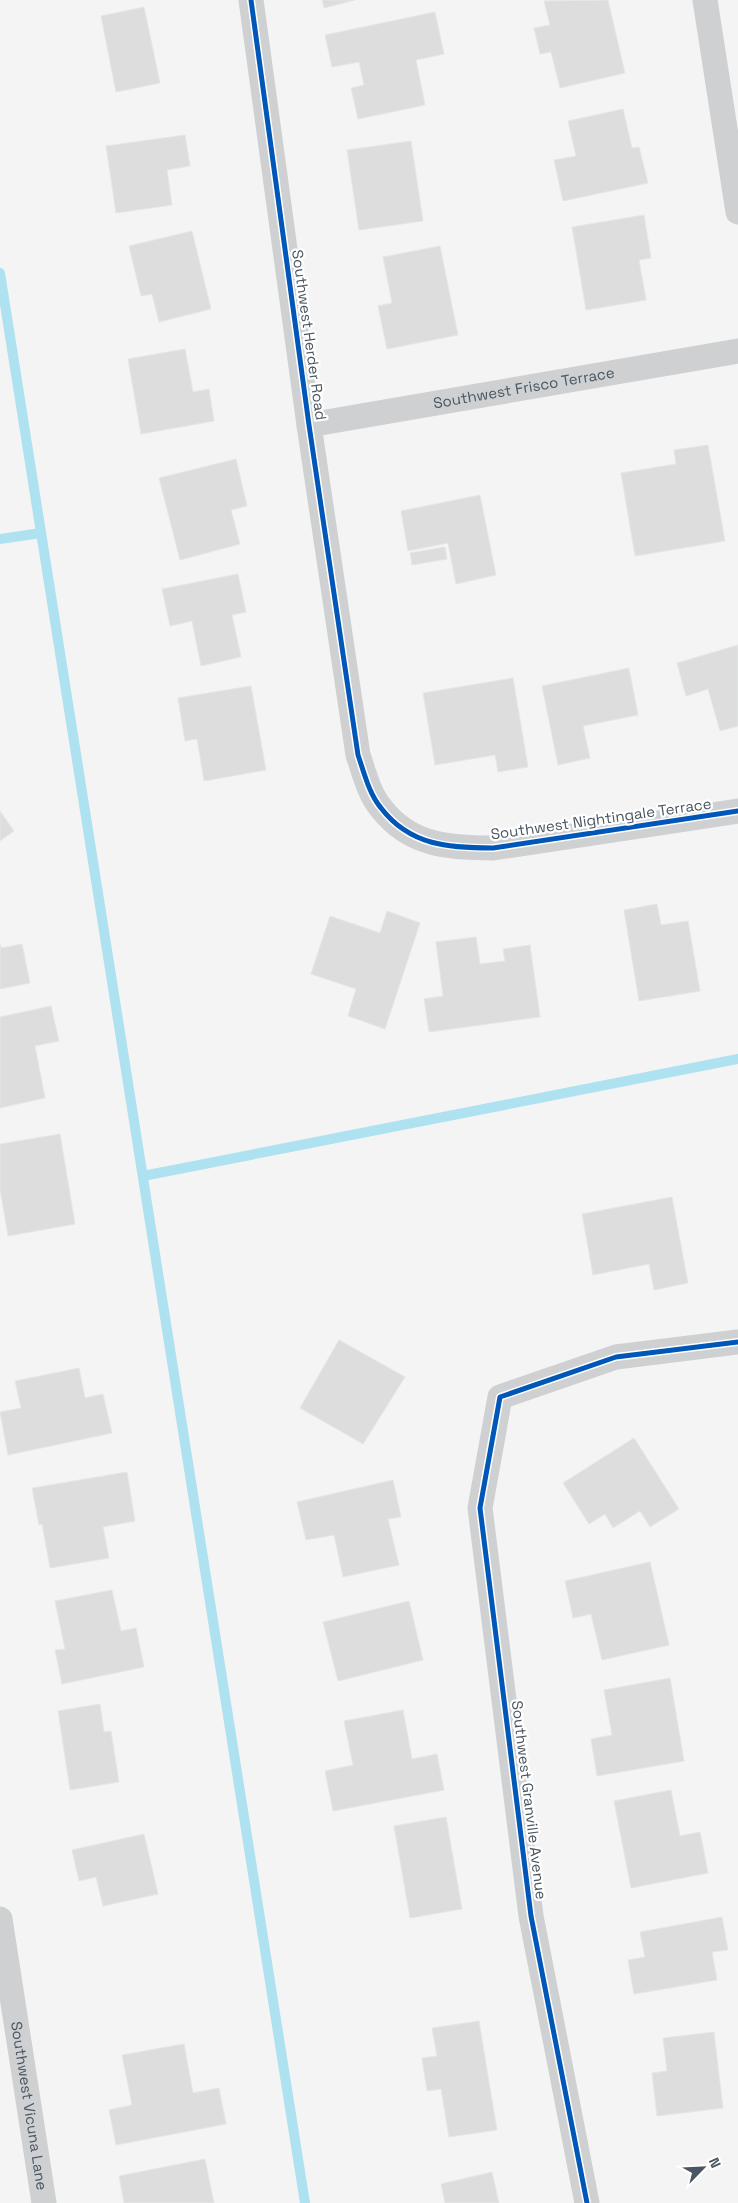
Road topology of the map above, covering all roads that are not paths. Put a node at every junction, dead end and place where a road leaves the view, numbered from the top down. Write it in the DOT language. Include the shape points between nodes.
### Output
graph roads {
  1 [pos="251,0"];
  2 [pos="705,0"];
  3 [pos="738,212"];
  4 [pos="738,351"];
  5 [pos="308,424"];
  6 [pos="346,673"];
  7 [pos="738,811"];
  8 [pos="738,1342"];
  9 [pos="0,1919"];
  10 [pos="44,2203"];
  11 [pos="587,2203"];
  1 -- 5 [label="street, Southwest Herder Road"];
  2 -- 3 [label="street"];
  4 -- 5 [label="street, Southwest Frisco Terrace"];
  5 -- 6 [label="street, Southwest Herder Road"];
  6 -- 7 [label="street, Southwest Nightingale Terrace" via="358,755 368,783 380,808 401,828 427,842 454,848 493,848"];
  8 -- 11 [label="street, Southwest Granville Avenue" via="616,1357 500,1397 480,1508 531,1916"];
  9 -- 10 [label="street, Southwest Vicuna Lane"];
}
